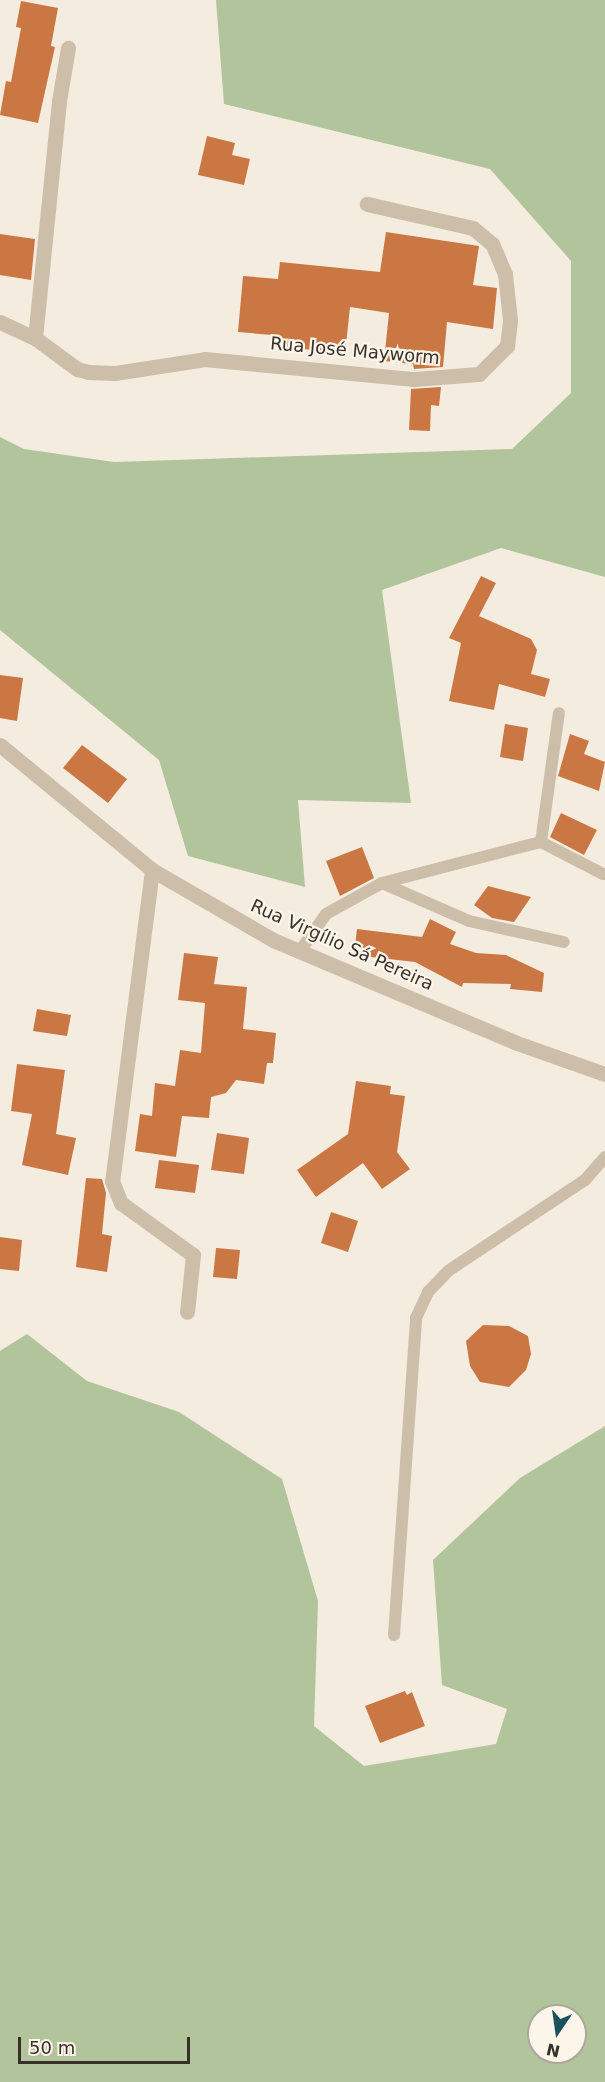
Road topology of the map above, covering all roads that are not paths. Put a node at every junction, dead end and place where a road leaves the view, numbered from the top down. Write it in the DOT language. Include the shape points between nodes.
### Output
graph roads {
  1 [pos="69,48"];
  2 [pos="367,204"];
  3 [pos="0,322"];
  4 [pos="35,338"];
  5 [pos="559,713"];
  6 [pos="0,745"];
  7 [pos="541,842"];
  8 [pos="152,870"];
  9 [pos="603,874"];
  10 [pos="382,883"];
  11 [pos="564,942"];
  12 [pos="300,951"];
  13 [pos="605,1074"];
  14 [pos="605,1157"];
  15 [pos="188,1312"];
  16 [pos="394,1635"];
  1 -- 4 [label="street" via="59,101"];
  2 -- 4 [label="street, Rua José Mayworm" via="473,228 492,244 505,274 510,320 507,346 478,374 414,379 205,359 100,374 77,369"];
  3 -- 4 [label="street, Rua José Mayworm"];
  5 -- 7 [label="lane"];
  6 -- 8 [label="street, Rua Virgílio Sá Pereira"];
  7 -- 9 [label="lane"];
  7 -- 10 [label="lane"];
  8 -- 12 [label="street, Rua Virgílio Sá Pereira" via="273,940"];
  8 -- 15 [label="street" via="112,1181 121,1203 193,1255"];
  10 -- 11 [label="lane" via="469,921"];
  10 -- 12 [label="lane" via="326,914"];
  12 -- 13 [label="street, Rua Virgílio Sá Pereira" via="514,1042"];
  14 -- 16 [label="lane" via="585,1180 448,1270 428,1292 416,1318"];
}
